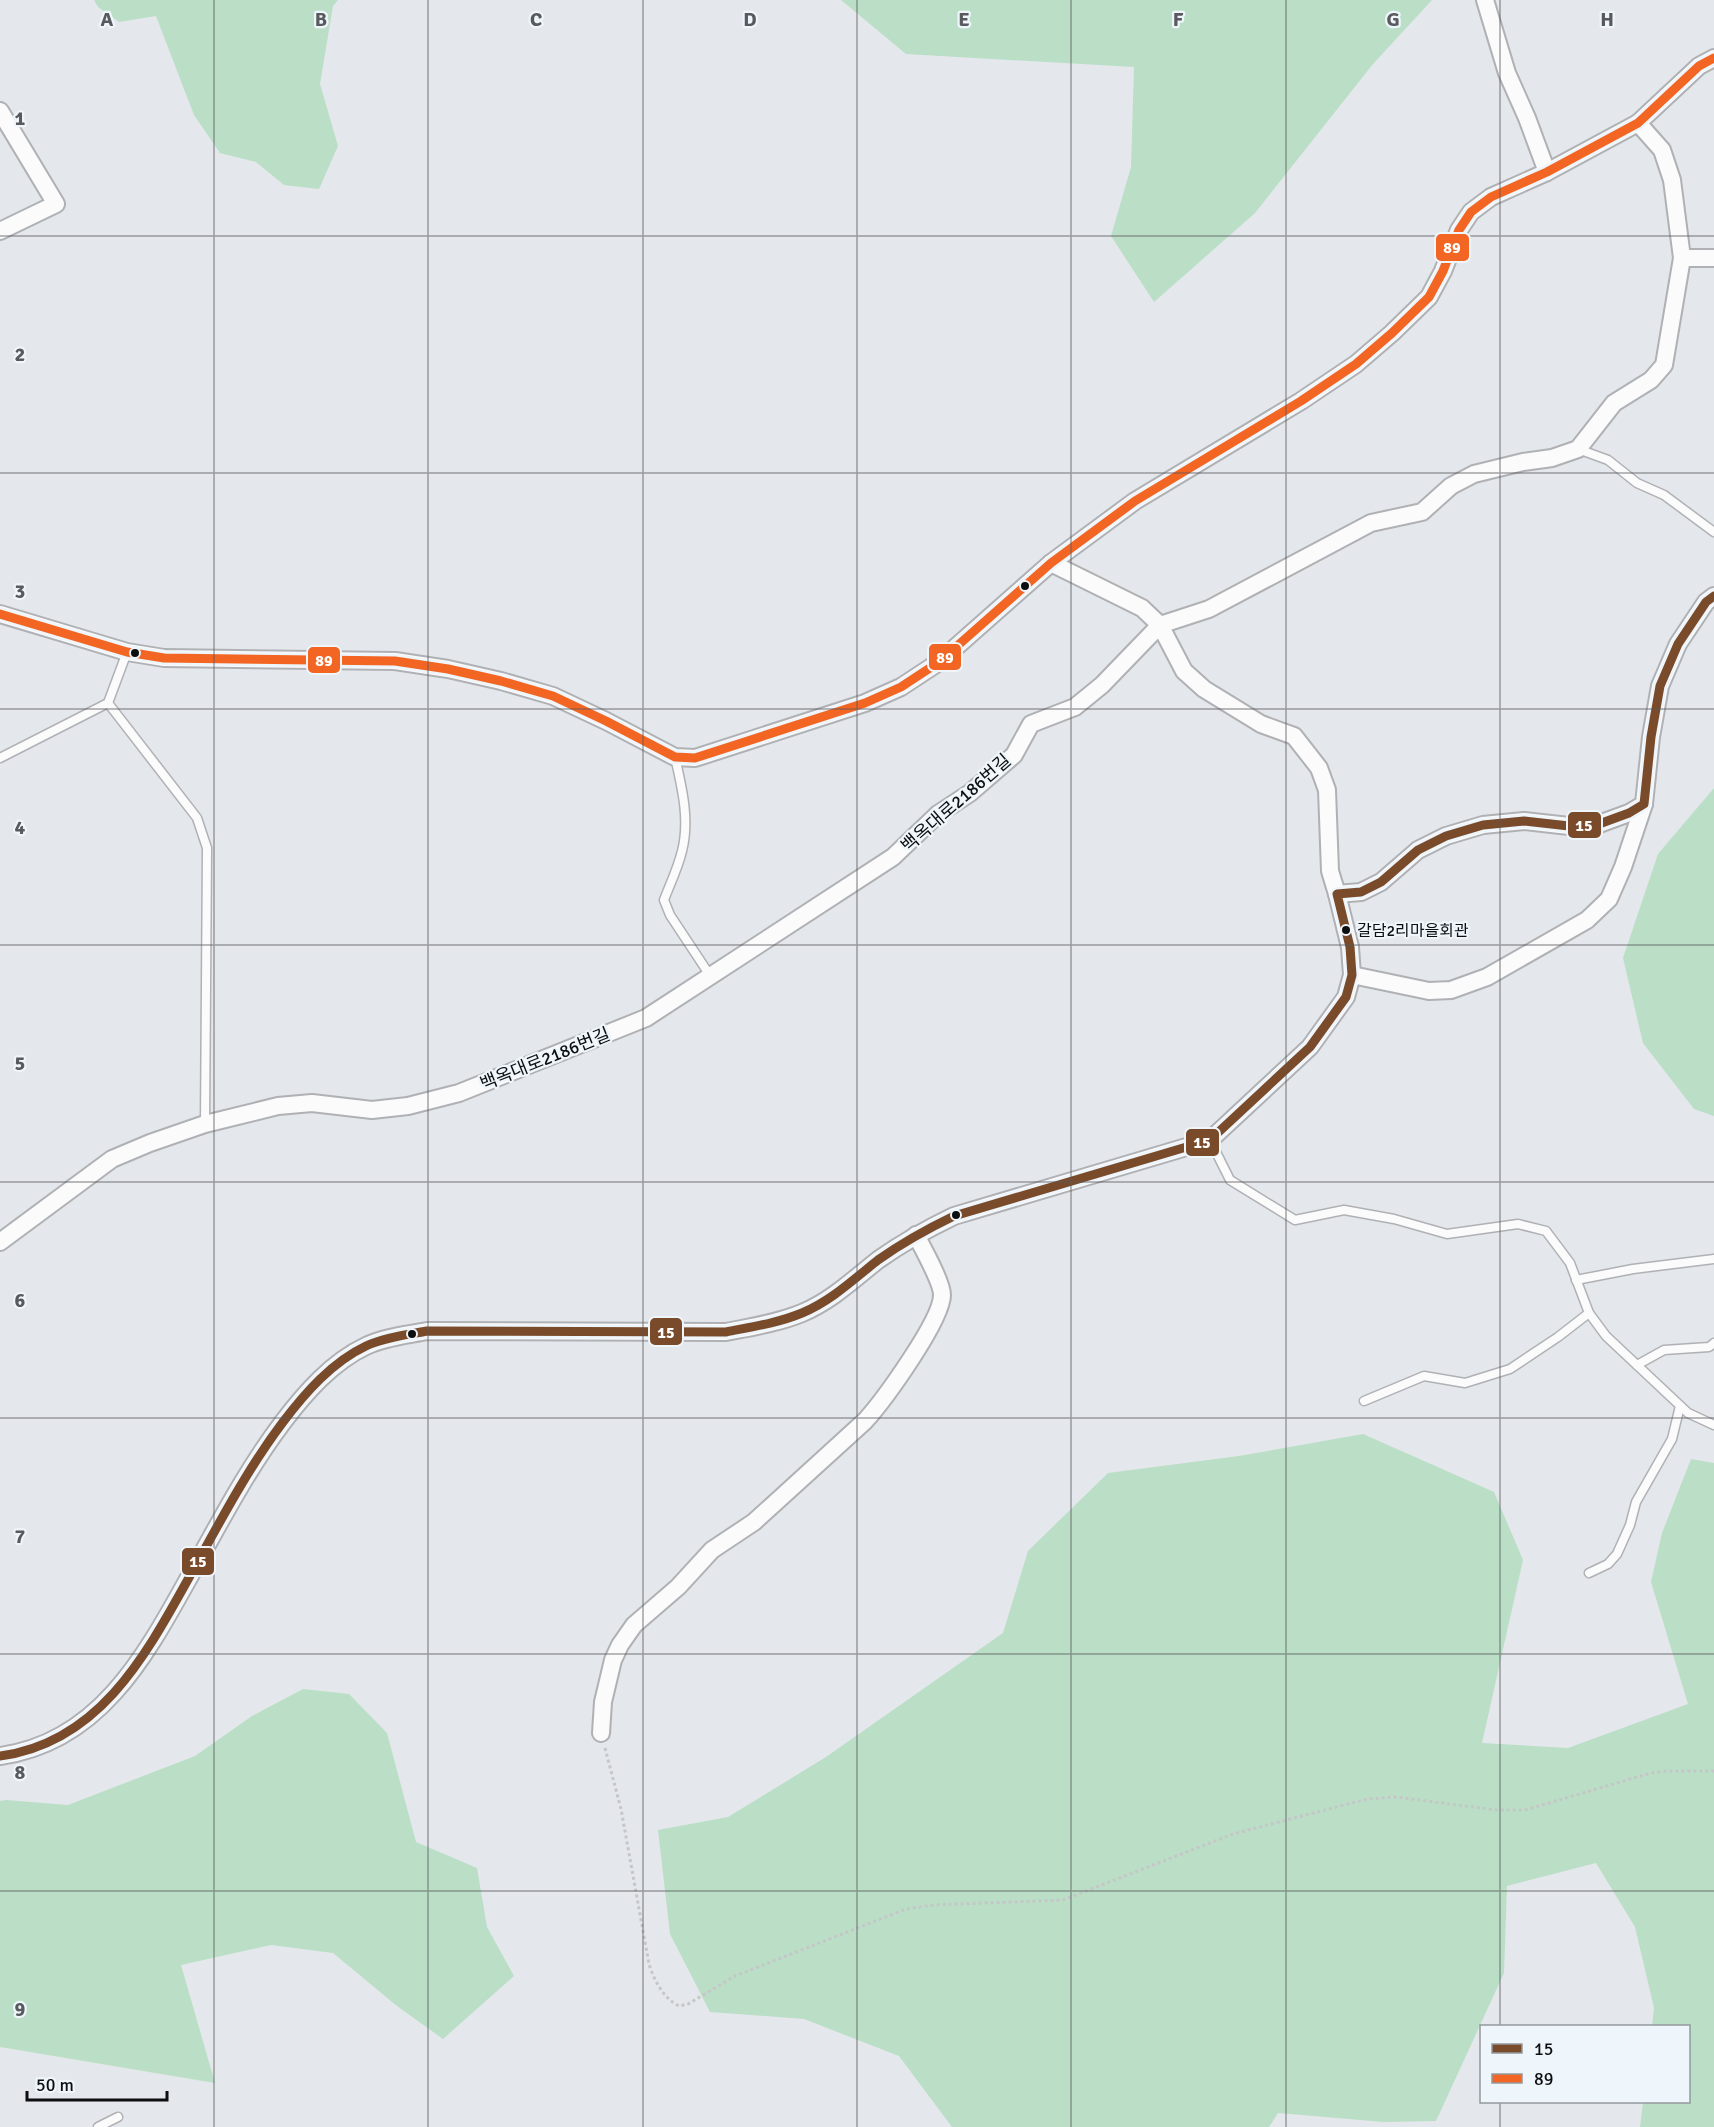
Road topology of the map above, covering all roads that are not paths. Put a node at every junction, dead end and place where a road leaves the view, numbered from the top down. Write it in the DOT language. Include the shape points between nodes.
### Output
graph roads {
  1 [pos="1485,0"];
  2 [pos="1714,58"];
  3 [pos="0,111"];
  4 [pos="1638,123"];
  5 [pos="1546,172"];
  6 [pos="0,231"];
  7 [pos="1682,258"];
  8 [pos="1714,258"];
  9 [pos="1578,448"];
  10 [pos="1714,532"];
  11 [pos="1051,563"];
  12 [pos="1714,596"];
  13 [pos="0,614"];
  14 [pos="1160,625"];
  15 [pos="127,652"];
  16 [pos="108,703"];
  17 [pos="675,757"];
  18 [pos="0,758"];
  19 [pos="1644,804"];
  20 [pos="1337,894"];
  21 [pos="1352,975"];
  22 [pos="711,977"];
  23 [pos="205,1124"];
  24 [pos="1210,1140"];
  25 [pos="916,1235"];
  26 [pos="0,1242"];
  27 [pos="1714,1259"];
  28 [pos="1576,1280"];
  29 [pos="1589,1313"];
  30 [pos="1714,1343"];
  31 [pos="1637,1365"];
  32 [pos="1364,1401"];
  33 [pos="1680,1406"];
  34 [pos="1714,1425"];
  35 [pos="1589,1573"];
  36 [pos="601,1733"];
  37 [pos="0,1756"];
  38 [pos="118,2116"];
  39 [pos="98,2127"];
  1 -- 5 [label="street" via="1506,73"];
  2 -- 4 [label="street" via="1699,66"];
  3 -- 6 [label="street" via="56,204"];
  4 -- 5 [label="street"];
  4 -- 7 [label="street" via="1662,150 1672,180"];
  5 -- 11 [label="street" via="1491,197 1471,212 1429,297 1356,364 1135,501"];
  7 -- 8 [label="street"];
  7 -- 9 [label="street" via="1664,365 1651,381 1614,403"];
  9 -- 10 [label="lane" via="1608,460"];
  9 -- 14 [label="street, 백옥대로2186번길" via="1552,458 1474,474 1450,486 1422,512 1371,523 1209,609"];
  11 -- 14 [label="street" via="1142,608"];
  11 -- 17 [label="street" via="939,662 901,687 865,703 695,758"];
  12 -- 19 [label="street" via="1678,644 1660,686"];
  13 -- 15 [label="street"];
  14 -- 20 [label="street" via="1184,671 1204,689 1261,724 1294,736 1319,768 1327,790 1330,871"];
  14 -- 22 [label="street, 백옥대로2186번길" via="1102,685 1075,706 1031,724 1014,755 970,793 938,814 893,857"];
  15 -- 16 [label="lane"];
  15 -- 17 [label="street" via="164,658 395,661 448,669 553,696"];
  16 -- 18 [label="lane"];
  16 -- 23 [label="lane" via="197,818 207,848"];
  17 -- 22 [label="lane" via="684,794 685,821 682,851 663,900"];
  19 -- 20 [label="street" via="1599,824 1569,826 1524,821 1483,825 1446,836 1418,850 1381,882 1360,892"];
  19 -- 21 [label="street" via="1609,899 1587,920 1487,977 1450,990 1428,991"];
  20 -- 21 [label="street" via="1350,946"];
  21 -- 24 [label="street" via="1346,997 1310,1047"];
  22 -- 23 [label="street, 백옥대로2186번길" via="646,1018 459,1093 372,1110 312,1103 278,1106"];
  23 -- 26 [label="street, 백옥대로2186번길" via="112,1159"];
  24 -- 25 [label="street" via="954,1216"];
  24 -- 28 [label="lane" via="1230,1180 1295,1220 1344,1210 1447,1234 1518,1224 1546,1231 1570,1263"];
  25 -- 36 [label="street" via="942,1293 938,1315 882,1403 865,1421 754,1522 712,1550 678,1587 634,1625 613,1660 603,1702"];
  25 -- 37 [label="street" via="841,1290 803,1312 761,1326 726,1332 428,1331 366,1346 332,1369 300,1399 271,1438 150,1647 106,1703 51,1743"];
  27 -- 28 [label="lane"];
  28 -- 29 [label="lane"];
  29 -- 31 [label="lane" via="1606,1336"];
  29 -- 32 [label="lane" via="1510,1369 1465,1383 1424,1376"];
  30 -- 31 [label="lane" via="1709,1347 1664,1350"];
  31 -- 33 [label="lane"];
  33 -- 34 [label="lane"];
  33 -- 35 [label="lane" via="1672,1439 1636,1502 1617,1554 1608,1564"];
  38 -- 39 [label="lane"];
}
